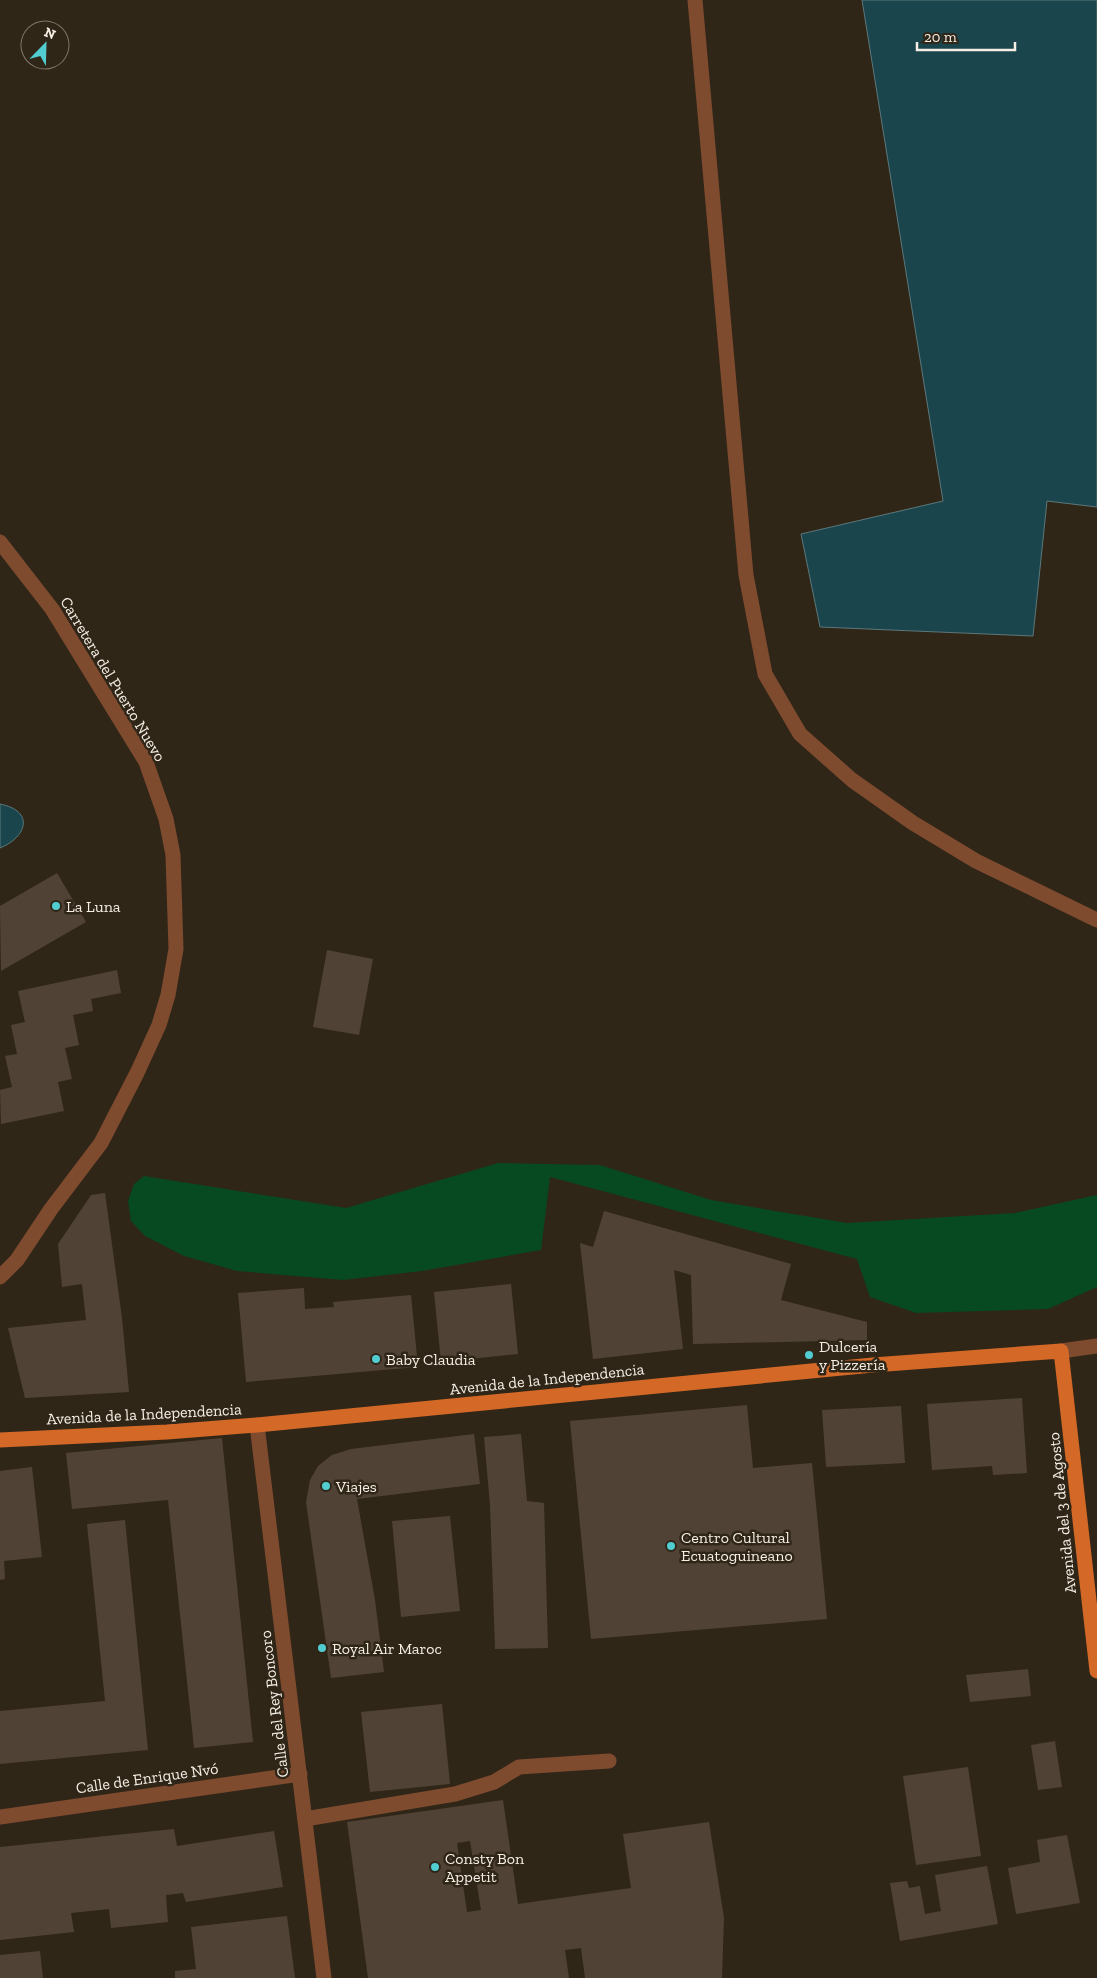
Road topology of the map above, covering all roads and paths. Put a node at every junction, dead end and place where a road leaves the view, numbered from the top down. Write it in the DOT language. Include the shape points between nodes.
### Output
graph roads {
  1 [pos="695,0"];
  2 [pos="0,542"];
  3 [pos="1097,920"];
  4 [pos="0,1277"];
  5 [pos="1097,1346"];
  6 [pos="1061,1351"];
  7 [pos="257,1425"];
  8 [pos="0,1440"];
  9 [pos="1097,1671"];
  10 [pos="608,1761"];
  11 [pos="300,1774"];
  12 [pos="0,1817"];
  13 [pos="305,1819"];
  14 [pos="324,1978"];
  1 -- 3 [label="street" via="746,575 766,674 800,734 852,780 976,862"];
  2 -- 4 [label="street, Carretera del Puerto Nuevo" via="52,609 146,762 166,819 173,854 176,949 159,1025 101,1143 17,1260"];
  5 -- 6 [label="street, Avenida de la Independencia"];
  6 -- 7 [label="main road, Avenida de la Independencia" via="873,1365"];
  6 -- 9 [label="main road, Avenida del 3 de Agosto"];
  7 -- 8 [label="main road, Avenida de la Independencia"];
  7 -- 11 [label="street, Calle del Rey Boncoro"];
  10 -- 13 [label="street" via="519,1767 494,1782 455,1794"];
  11 -- 12 [label="street, Calle de Enrique Nvó"];
  11 -- 13 [label="street, Calle del Rey Boncoro"];
  13 -- 14 [label="street, Calle del Rey Boncoro"];
}
